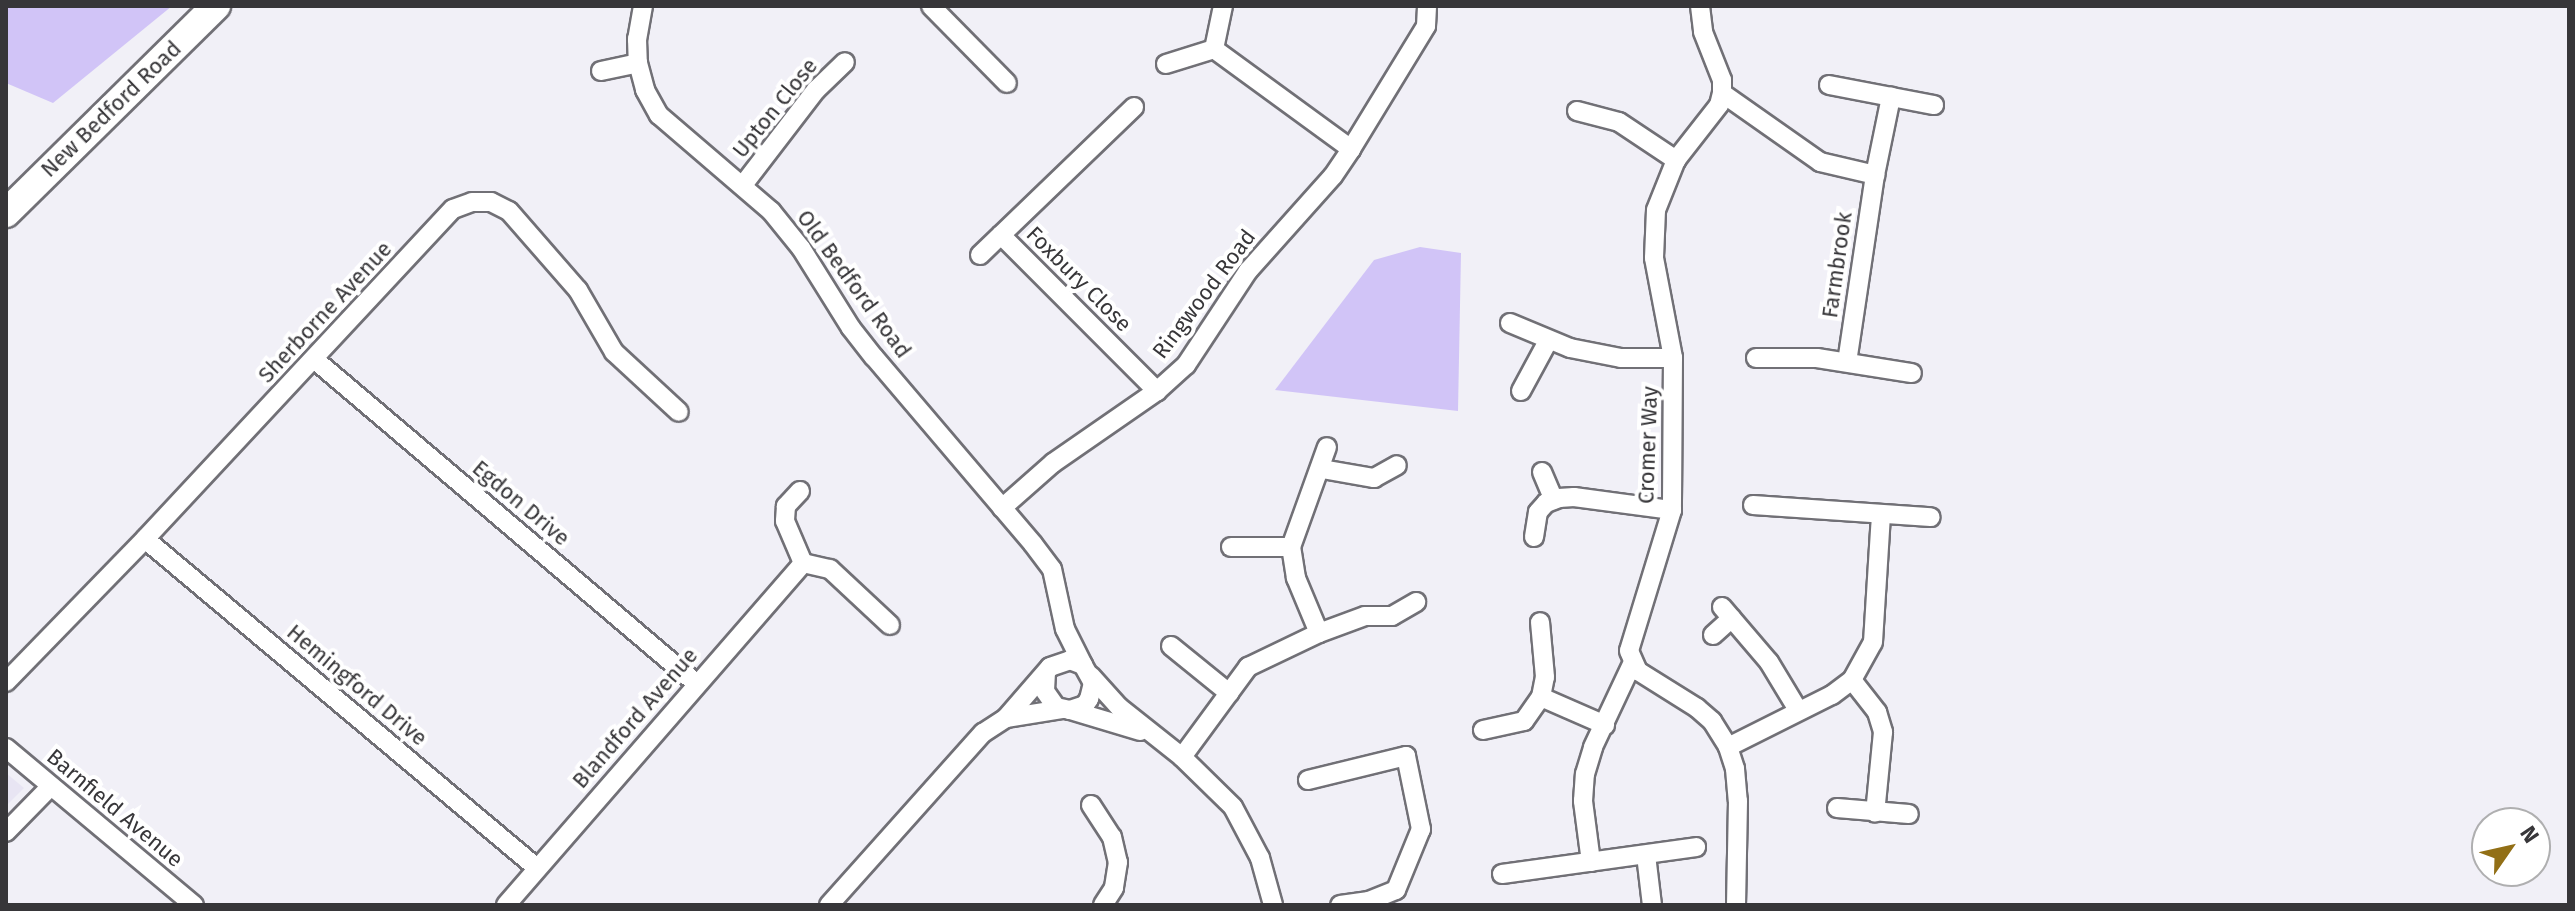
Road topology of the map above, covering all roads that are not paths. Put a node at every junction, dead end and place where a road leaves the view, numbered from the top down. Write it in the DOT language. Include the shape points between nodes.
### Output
graph roads {
  1 [pos="216,6"];
  2 [pos="643,6"];
  3 [pos="931,6"];
  4 [pos="1223,6"];
  5 [pos="1427,6"];
  6 [pos="1700,6"];
  7 [pos="1214,49"];
  8 [pos="845,62"];
  9 [pos="638,63"];
  10 [pos="1166,64"];
  11 [pos="601,71"];
  12 [pos="1007,83"];
  13 [pos="1829,85"];
  14 [pos="1722,93"];
  15 [pos="1891,97"];
  16 [pos="1934,105"];
  17 [pos="1134,107"];
  18 [pos="1577,111"];
  19 [pos="1351,149"];
  20 [pos="1676,160"];
  21 [pos="1875,175"];
  22 [pos="743,185"];
  23 [pos="6,213"];
  24 [pos="1001,235"];
  25 [pos="980,255"];
  26 [pos="1510,323"];
  27 [pos="1548,341"];
  28 [pos="1673,358"];
  29 [pos="1756,358"];
  30 [pos="314,359"];
  31 [pos="1847,362"];
  32 [pos="1912,373"];
  33 [pos="1157,391"];
  34 [pos="1521,391"];
  35 [pos="679,412"];
  36 [pos="1327,447"];
  37 [pos="1397,465"];
  38 [pos="1322,469"];
  39 [pos="1542,472"];
  40 [pos="800,491"];
  41 [pos="1554,500"];
  42 [pos="1753,505"];
  43 [pos="1002,508"];
  44 [pos="1672,510"];
  45 [pos="1881,515"];
  46 [pos="1931,517"];
  47 [pos="1534,537"];
  48 [pos="145,539"];
  49 [pos="1231,547"];
  50 [pos="1291,547"];
  51 [pos="803,563"];
  52 [pos="1416,602"];
  53 [pos="1540,622"];
  54 [pos="890,625"];
  55 [pos="1065,629"];
  56 [pos="1319,633"];
  57 [pos="1713,635"];
  58 [pos="1171,646"];
  59 [pos="1632,664"];
  60 [pos="1048,670"];
  61 [pos="1087,671"];
  62 [pos="1852,680"];
  63 [pos="6,682"];
  64 [pos="697,684"];
  65 [pos="1229,693"];
  66 [pos="1541,697"];
  67 [pos="1067,709"];
  68 [pos="1798,710"];
  69 [pos="1006,718"];
  70 [pos="1605,725"];
  71 [pos="1483,730"];
  72 [pos="1150,735"];
  73 [pos="1728,747"];
  74 [pos="6,748"];
  75 [pos="1182,757"];
  76 [pos="1308,780"];
  77 [pos="51,786"];
  78 [pos="1091,805"];
  79 [pos="1837,808"];
  80 [pos="1875,813"];
  81 [pos="1909,814"];
  82 [pos="6,832"];
  83 [pos="1696,847"];
  84 [pos="1646,855"];
  85 [pos="1591,862"];
  86 [pos="537,868"];
  87 [pos="1502,874"];
  88 [pos="1396,890"];
  89 [pos="194,905"];
  90 [pos="506,905"];
  91 [pos="829,905"];
  92 [pos="1103,905"];
  93 [pos="1273,905"];
  94 [pos="1340,905"];
  95 [pos="1408,905"];
  96 [pos="1652,905"];
  97 [pos="1736,905"];
  1 -- 23 [label="highway, New Bedford Road"];
  2 -- 9 [label="street, Old Bedford Road"];
  3 -- 12 [label="street"];
  4 -- 7 [label="street"];
  5 -- 19 [label="street, Ringwood Road" via="1426,26"];
  6 -- 14 [label="street"];
  7 -- 10 [label="street"];
  7 -- 19 [label="street"];
  8 -- 22 [label="street, Upton Close" via="816,90"];
  9 -- 11 [label="street"];
  9 -- 22 [label="street, Old Bedford Road" via="659,115"];
  13 -- 15 [label="street"];
  14 -- 20 [label="street, Cromer Way" via="1719,105"];
  14 -- 21 [label="street" via="1820,162"];
  15 -- 16 [label="street"];
  15 -- 21 [label="street, Farmbrook"];
  17 -- 24 [label="street, Foxbury Close"];
  18 -- 20 [label="street" via="1619,122"];
  19 -- 33 [label="street, Ringwood Road" via="1248,271 1186,365"];
  20 -- 28 [label="street, Cromer Way" via="1656,210 1654,258"];
  21 -- 31 [label="street, Farmbrook"];
  22 -- 43 [label="street, Old Bedford Road" via="801,248 851,328"];
  24 -- 25 [label="street, Foxbury Close"];
  24 -- 33 [label="street, Foxbury Close"];
  26 -- 27 [label="street"];
  27 -- 28 [label="street" via="1621,358"];
  27 -- 34 [label="street"];
  28 -- 44 [label="street, Cromer Way"];
  29 -- 31 [label="street"];
  30 -- 35 [label="street, Sherborne Avenue" via="453,209 491,202 509,211 578,290 614,352"];
  30 -- 48 [label="street, Sherborne Avenue"];
  30 -- 64 [label="street, Egdon Drive"];
  31 -- 32 [label="street"];
  33 -- 43 [label="street, Ringwood Road" via="1084,439"];
  36 -- 38 [label="street"];
  37 -- 38 [label="street" via="1374,478"];
  38 -- 50 [label="street"];
  39 -- 41 [label="street"];
  40 -- 51 [label="street" via="786,506 785,521"];
  41 -- 44 [label="street" via="1574,497"];
  41 -- 47 [label="street" via="1538,512"];
  42 -- 45 [label="street"];
  43 -- 55 [label="street, Old Bedford Road" via="1052,569"];
  44 -- 59 [label="street, Cromer Way" via="1629,651"];
  45 -- 46 [label="street"];
  45 -- 62 [label="street" via="1873,642"];
  48 -- 63 [label="street, Sherborne Avenue"];
  48 -- 86 [label="street, Hemingford Drive"];
  49 -- 50 [label="street"];
  50 -- 56 [label="street" via="1296,578"];
  51 -- 54 [label="street" via="830,569"];
  51 -- 64 [label="street, Blandford Avenue"];
  52 -- 56 [label="street" via="1392,616 1365,616"];
  53 -- 66 [label="street" via="1545,677"];
  55 -- 60 [label="street"];
  55 -- 61 [label="street, Old Bedford Road"];
  56 -- 65 [label="street" via="1248,667"];
  57 -- 68 [label="street" via="1727,613 1769,662"];
  58 -- 65 [label="street"];
  59 -- 70 [label="street, Cromer Way"];
  59 -- 73 [label="street" via="1697,708"];
  60 -- 61 [label="street" via="1070,660"];
  60 -- 67 [label="street" via="1045,691 1056,707"];
  60 -- 69 [label="street"];
  61 -- 67 [label="street" via="1089,699"];
  61 -- 72 [label="street"];
  62 -- 68 [label="street"];
  62 -- 80 [label="street" via="1877,712 1883,732"];
  64 -- 86 [label="street, Blandford Avenue"];
  65 -- 75 [label="street"];
  66 -- 70 [label="street"];
  66 -- 71 [label="street" via="1524,721"];
  67 -- 69 [label="street"];
  67 -- 72 [label="street"];
  68 -- 73 [label="street"];
  69 -- 91 [label="street" via="983,733"];
  70 -- 85 [label="street, Cromer Way" via="1585,774"];
  72 -- 75 [label="street"];
  73 -- 97 [label="street" via="1738,801"];
  74 -- 77 [label="street, Barnfield Avenue"];
  75 -- 93 [label="street" via="1233,807 1260,858"];
  76 -- 88 [label="street" via="1406,756 1421,829"];
  77 -- 82 [label="street"];
  77 -- 89 [label="street, Barnfield Avenue"];
  78 -- 92 [label="street" via="1112,837 1118,862 1114,888"];
  79 -- 80 [label="street"];
  80 -- 81 [label="street"];
  83 -- 84 [label="street"];
  84 -- 85 [label="street"];
  84 -- 96 [label="street"];
  85 -- 87 [label="street"];
  86 -- 90 [label="street, Blandford Avenue"];
  88 -- 94 [label="street"];
  88 -- 95 [label="street"];
}
